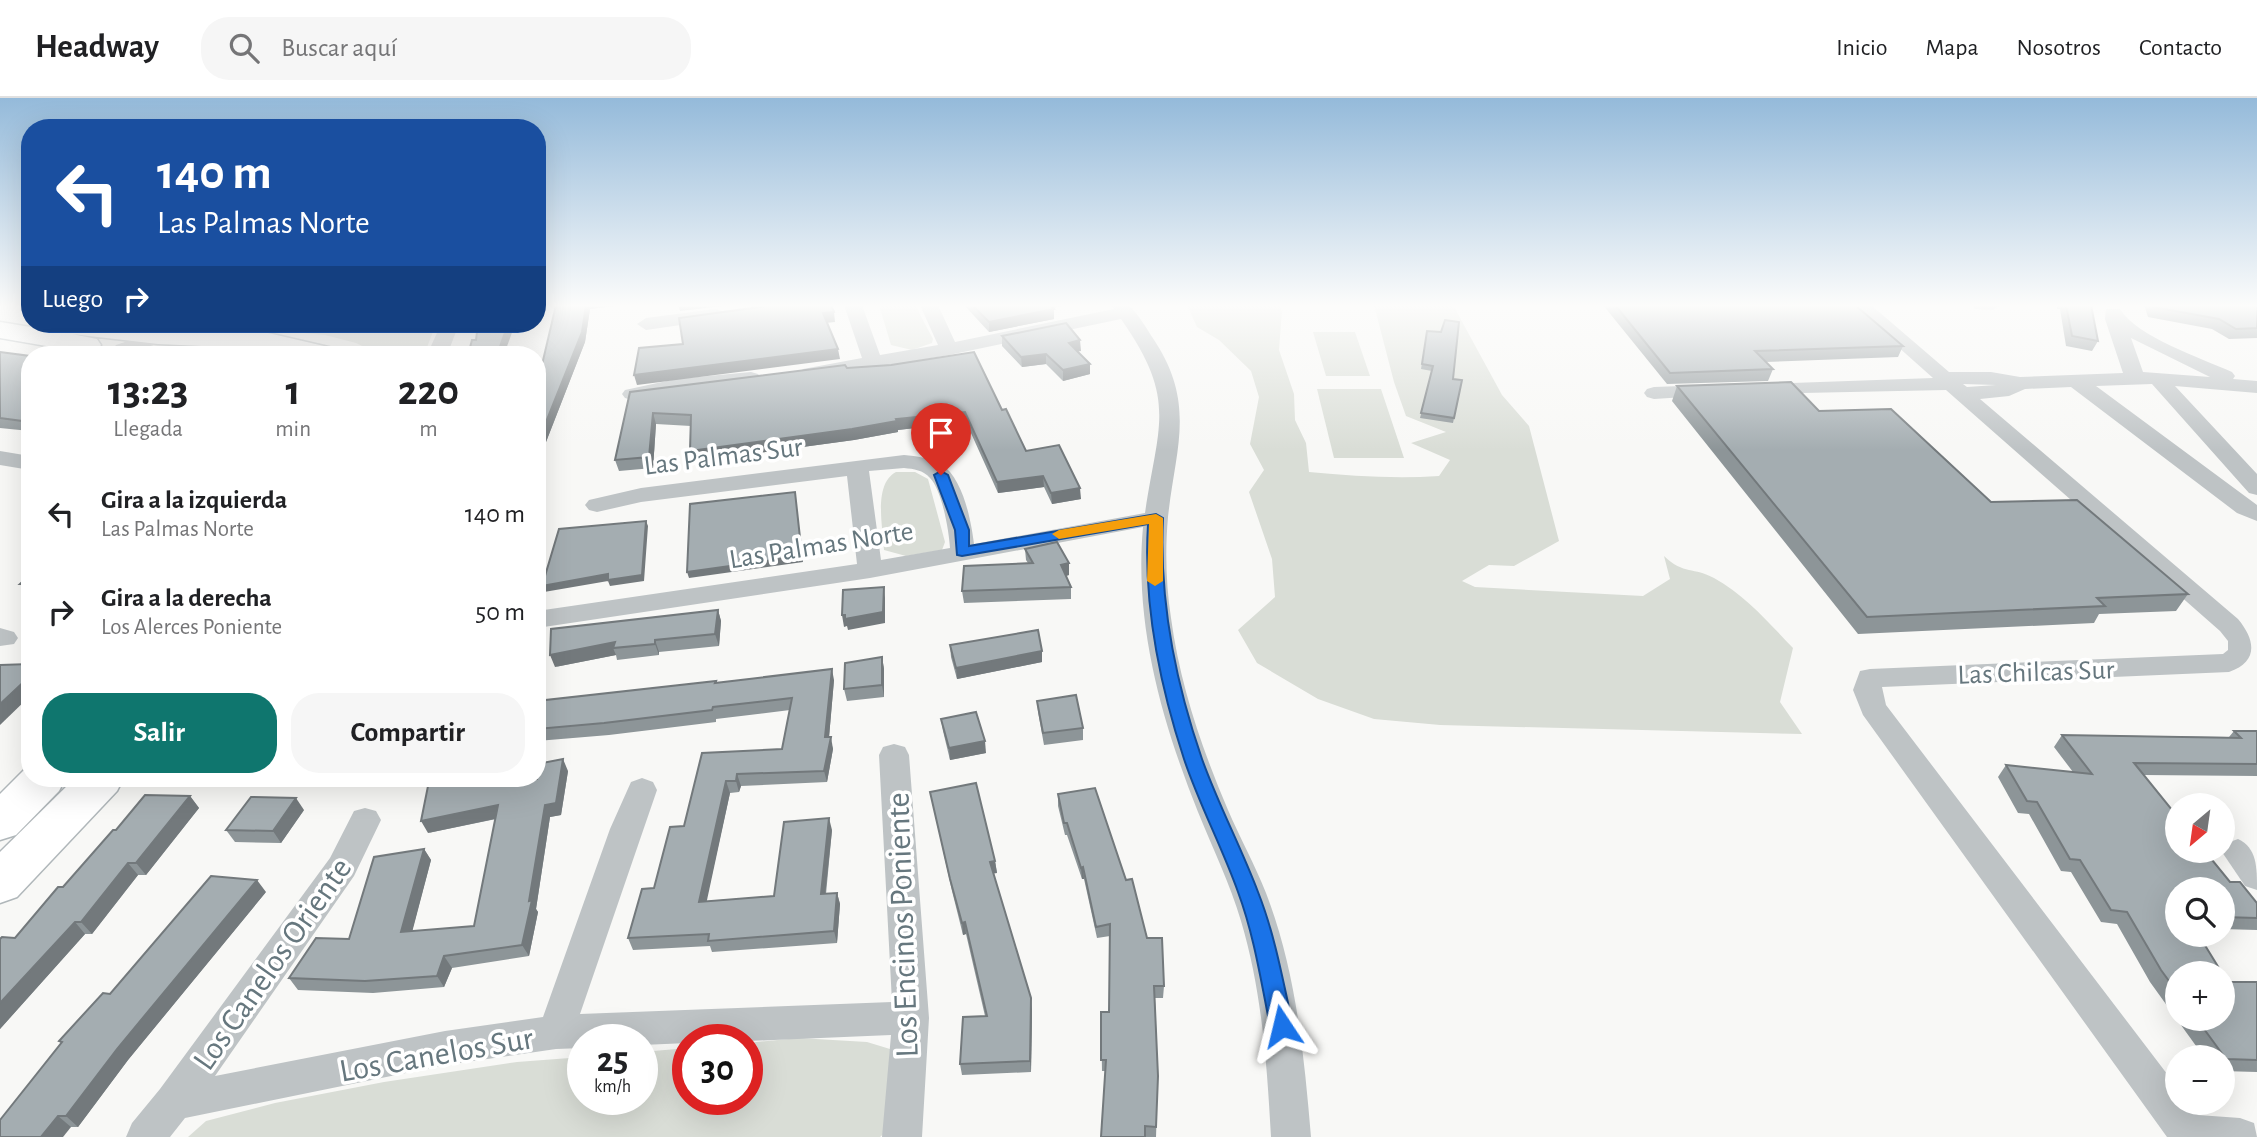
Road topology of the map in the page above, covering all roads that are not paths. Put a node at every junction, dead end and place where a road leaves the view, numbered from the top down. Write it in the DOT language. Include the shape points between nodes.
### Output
graph roads {
  1 [pos="870,353"];
  2 [pos="923,353"];
  3 [pos="1153,353"];
  4 [pos="1916,353"];
  5 [pos="2126,353"];
  6 [pos="2175,353"];
  7 [pos="873,362"];
  8 [pos="2135,378"];
  9 [pos="2157,378"];
  10 [pos="2073,379"];
  11 [pos="1952,385"];
  12 [pos="2253,386"];
  13 [pos="1654,393"];
  14 [pos="632,394"];
  15 [pos="857,466"];
  16 [pos="2257,488"];
  17 [pos="597,505"];
  18 [pos="2257,514"];
  19 [pos="1156,518"];
  20 [pos="962,552"];
  21 [pos="870,570"];
  22 [pos="546,619"];
  23 [pos="894,755"];
  24 [pos="35,787"];
  25 [pos="93,787"];
  26 [pos="642,790"];
  27 [pos="365,820"];
  28 [pos="0,822"];
  29 [pos="0,883"];
  30 [pos="911,1018"];
  31 [pos="556,1032"];
  32 [pos="174,1102"];
  33 [pos="2189,1135"];
  34 [pos="146,1137"];
  35 [pos="902,1137"];
  36 [pos="1291,1137"];
  37 [pos="2240,1137"];
  1 -- 7 [label="street"];
  2 -- 7 [label="street"];
  3 -- 19 [label="street" via="1169,398 1171,437"];
  4 -- 11 [label="street, Las Chilcas Sur"];
  5 -- 8 [label="street"];
  6 -- 12 [label="street"];
  7 -- 14 [label="street"];
  8 -- 9 [label="street"];
  8 -- 10 [label="street"];
  9 -- 12 [label="street"];
  9 -- 16 [label="street"];
  10 -- 11 [label="street" via="2020,383 2009,390"];
  10 -- 18 [label="street"];
  11 -- 13 [label="street"];
  11 -- 33 [label="street, Las Chilcas Sur" via="2241,640 2242,654 2229,663 1870,678 1867,690 1873,708"];
  15 -- 17 [label="street, Las Palmas Sur"];
  15 -- 20 [label="street, Las Palmas Sur" via="899,461 922,464 941,475 962,530"];
  15 -- 21 [label="street"];
  19 -- 20 [label="street, Las Palmas Norte"];
  19 -- 36 [label="street" via="1157,607 1167,672 1194,761 1262,932 1282,1026"];
  20 -- 21 [label="street, Las Palmas Norte"];
  21 -- 22 [label="street, Las Palmas Norte"];
  23 -- 30 [label="street, Los Encinos Poniente"];
  24 -- 28 [label="street"];
  25 -- 29 [label="street"];
  26 -- 31 [label="street"];
  27 -- 32 [label="street, Los Canelos Oriente" via="342,867"];
  30 -- 31 [label="street, Los Canelos Sur"];
  30 -- 35 [label="street, Los Encinos Poniente"];
  31 -- 32 [label="street, Los Canelos Sur" via="444,1048"];
  32 -- 34 [label="street, Los Canelos Oriente"];
  33 -- 37 [label="street"];
}
